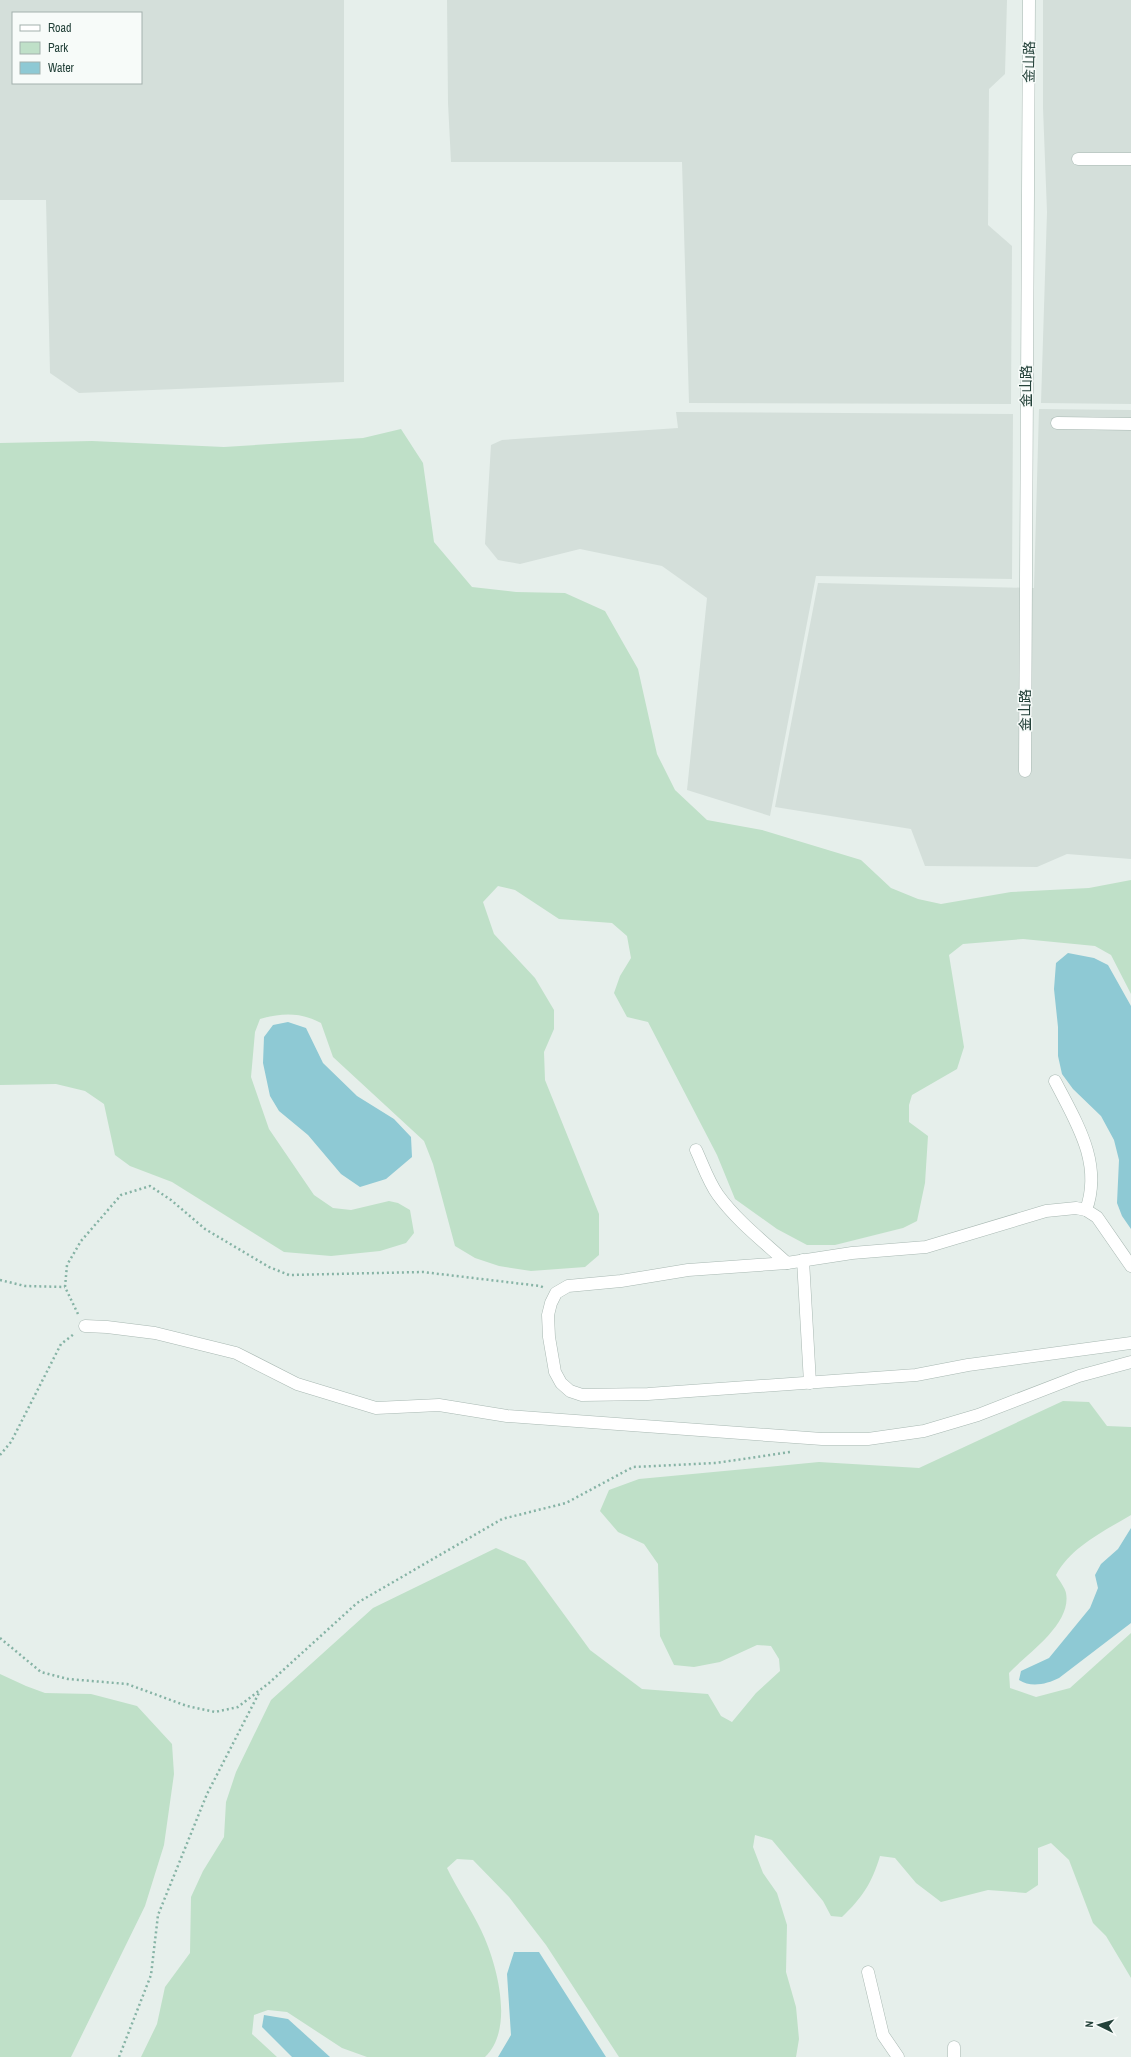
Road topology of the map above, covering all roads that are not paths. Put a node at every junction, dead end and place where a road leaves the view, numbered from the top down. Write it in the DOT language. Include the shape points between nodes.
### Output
graph roads {
  1 [pos="1029,0"];
  2 [pos="1078,159"];
  3 [pos="1131,159"];
  4 [pos="1057,423"];
  5 [pos="1131,424"];
  6 [pos="1025,771"];
  7 [pos="1056,1081"];
  8 [pos="696,1150"];
  9 [pos="1086,1210"];
  10 [pos="803,1260"];
  11 [pos="787,1263"];
  12 [pos="1131,1266"];
  13 [pos="85,1326"];
  14 [pos="1131,1342"];
  15 [pos="1131,1362"];
  16 [pos="810,1383"];
  17 [pos="868,1972"];
  18 [pos="898,2057"];
  1 -- 6 [label="street, 金山路"];
  2 -- 3 [label="street"];
  4 -- 5 [label="street"];
  7 -- 9 [label="street" via="1086,1142 1092,1182"];
  8 -- 11 [label="street" via="718,1195 736,1216"];
  9 -- 10 [label="street" via="1076,1208 1046,1211 926,1246"];
  9 -- 12 [label="street" via="1097,1217"];
  10 -- 11 [label="street"];
  10 -- 16 [label="street"];
  11 -- 16 [label="street" via="688,1270 621,1281 568,1286 556,1293 548,1315 555,1372 561,1383 570,1391 582,1395 648,1394"];
  13 -- 15 [label="street" via="107,1326 156,1333 236,1354 297,1384 376,1408 439,1405 507,1416 822,1439 868,1439 924,1431 978,1415 1079,1376"];
  14 -- 16 [label="street" via="916,1375"];
  17 -- 18 [label="street" via="883,2035"];
}
